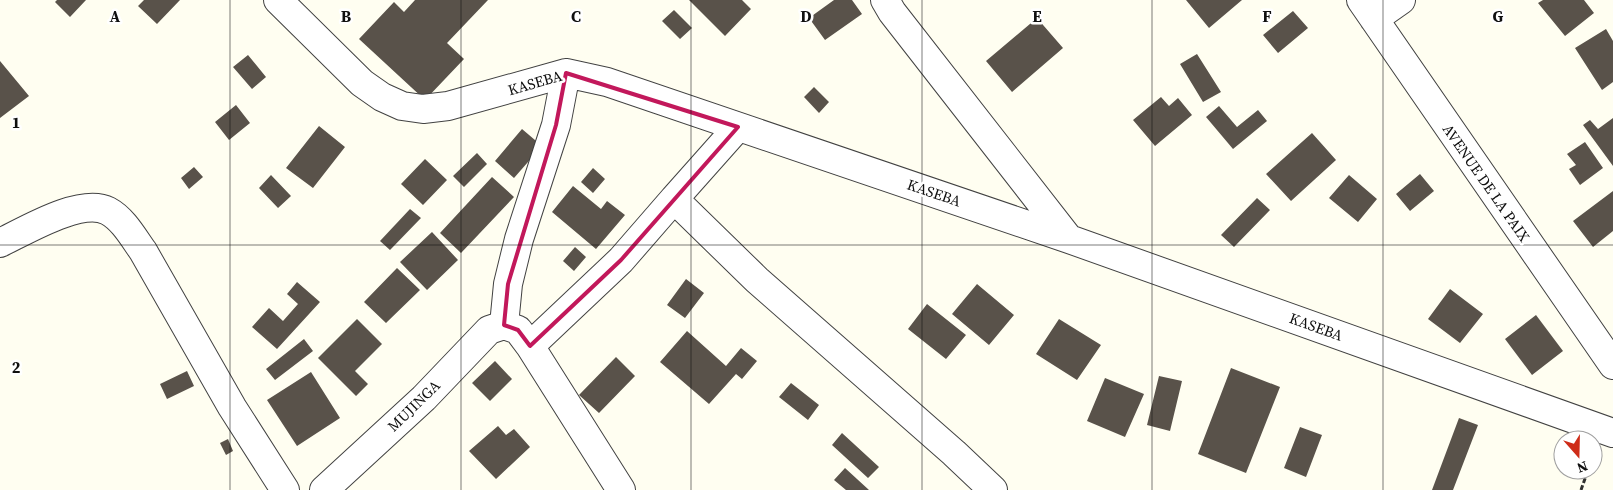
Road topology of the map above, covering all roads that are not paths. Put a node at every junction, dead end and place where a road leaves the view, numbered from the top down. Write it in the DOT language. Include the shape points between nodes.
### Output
graph roads {
  1 [pos="278,0"];
  2 [pos="885,0"];
  3 [pos="1402,0"];
  4 [pos="1368,10"];
  5 [pos="566,73"];
  6 [pos="738,127"];
  7 [pos="674,199"];
  8 [pos="1069,239"];
  9 [pos="0,242"];
  10 [pos="504,325"];
  11 [pos="530,346"];
  12 [pos="1613,365"];
  13 [pos="1613,433"];
  14 [pos="284,490"];
  15 [pos="324,490"];
  16 [pos="621,490"];
  17 [pos="993,490"];
  1 -- 5 [label="street, KASEBA" via="362,83 402,106 423,109 448,106"];
  2 -- 8 [label="street"];
  3 -- 4 [label="street"];
  4 -- 12 [label="street, AVENUE DE LA PAIX"];
  5 -- 6 [label="street, KASEBA" via="607,82"];
  5 -- 10 [label="street" via="556,125 519,239 508,284"];
  6 -- 7 [label="street"];
  6 -- 8 [label="street, KASEBA"];
  7 -- 11 [label="street" via="622,260"];
  7 -- 17 [label="street" via="757,280"];
  8 -- 13 [label="street, KASEBA"];
  9 -- 14 [label="street" via="56,216 87,207 107,211 127,228"];
  10 -- 11 [label="street" via="518,330"];
  10 -- 15 [label="street, MUJINGA" via="489,330 424,398"];
  11 -- 16 [label="street"];
}
